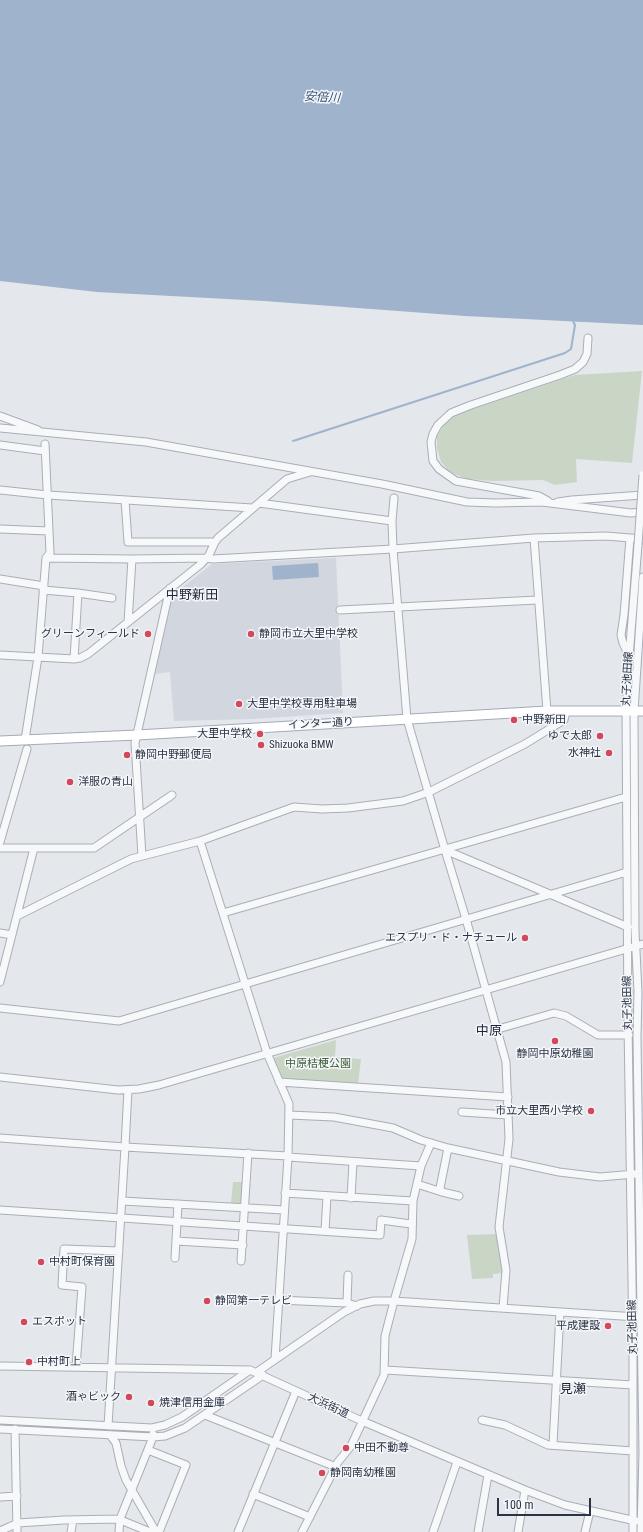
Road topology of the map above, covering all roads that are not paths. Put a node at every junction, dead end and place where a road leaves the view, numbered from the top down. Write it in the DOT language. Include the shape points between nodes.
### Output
graph roads {
  1 [pos="588,338"];
  2 [pos="0,416"];
  3 [pos="0,428"];
  4 [pos="43,433"];
  5 [pos="0,445"];
  6 [pos="313,472"];
  7 [pos="643,475"];
  8 [pos="0,490"];
  9 [pos="48,495"];
  10 [pos="643,495"];
  11 [pos="394,498"];
  12 [pos="124,500"];
  13 [pos="259,503"];
  14 [pos="552,503"];
  15 [pos="252,508"];
  16 [pos="643,512"];
  17 [pos="392,521"];
  18 [pos="0,529"];
  19 [pos="49,531"];
  20 [pos="534,538"];
  21 [pos="630,538"];
  22 [pos="643,539"];
  23 [pos="215,542"];
  24 [pos="393,549"];
  25 [pos="46,558"];
  26 [pos="206,558"];
  27 [pos="132,559"];
  28 [pos="643,577"];
  29 [pos="0,579"];
  30 [pos="43,588"];
  31 [pos="170,588"];
  32 [pos="78,592"];
  33 [pos="112,598"];
  34 [pos="537,600"];
  35 [pos="398,606"];
  36 [pos="340,610"];
  37 [pos="128,622"];
  38 [pos="639,650"];
  39 [pos="0,655"];
  40 [pos="629,656"];
  41 [pos="38,657"];
  42 [pos="74,659"];
  43 [pos="547,711"];
  44 [pos="566,711"];
  45 [pos="634,711"];
  46 [pos="407,719"];
  47 [pos="137,735"];
  48 [pos="25,740"];
  49 [pos="0,741"];
  50 [pos="27,750"];
  51 [pos="643,791"];
  52 [pos="429,792"];
  53 [pos="635,793"];
  54 [pos="172,795"];
  55 [pos="626,797"];
  56 [pos="140,816"];
  57 [pos="200,841"];
  58 [pos="0,842"];
  59 [pos="0,848"];
  60 [pos="34,848"];
  61 [pos="445,850"];
  62 [pos="142,856"];
  63 [pos="643,867"];
  64 [pos="635,869"];
  65 [pos="627,872"];
  66 [pos="550,894"];
  67 [pos="224,913"];
  68 [pos="17,916"];
  69 [pos="466,919"];
  70 [pos="628,927"];
  71 [pos="0,933"];
  72 [pos="12,935"];
  73 [pos="639,945"];
  74 [pos="628,948"];
  75 [pos="0,982"];
  76 [pos="246,983"];
  77 [pos="486,990"];
  78 [pos="0,1008"];
  79 [pos="498,1029"];
  80 [pos="628,1035"];
  81 [pos="640,1036"];
  82 [pos="267,1053"];
  83 [pos="0,1076"];
  84 [pos="279,1082"];
  85 [pos="128,1090"];
  86 [pos="508,1097"];
  87 [pos="462,1112"];
  88 [pos="289,1114"];
  89 [pos="508,1115"];
  90 [pos="0,1138"];
  91 [pos="431,1143"];
  92 [pos="125,1147"];
  93 [pos="448,1148"];
  94 [pos="248,1153"];
  95 [pos="288,1157"];
  96 [pos="354,1162"];
  97 [pos="507,1162"];
  98 [pos="421,1166"];
  99 [pos="637,1174"];
  100 [pos="417,1184"];
  101 [pos="442,1192"];
  102 [pos="285,1193"];
  103 [pos="327,1196"];
  104 [pos="459,1196"];
  105 [pos="351,1198"];
  106 [pos="122,1201"];
  107 [pos="413,1202"];
  108 [pos="178,1204"];
  109 [pos="245,1208"];
  110 [pos="0,1210"];
  111 [pos="284,1210"];
  112 [pos="120,1218"];
  113 [pos="177,1222"];
  114 [pos="411,1224"];
  115 [pos="244,1226"];
  116 [pos="641,1226"];
  117 [pos="283,1229"];
  118 [pos="325,1232"];
  119 [pos="176,1241"];
  120 [pos="242,1245"];
  121 [pos="119,1251"];
  122 [pos="175,1258"];
  123 [pos="241,1261"];
  124 [pos="642,1263"];
  125 [pos="348,1275"];
  126 [pos="278,1300"];
  127 [pos="394,1301"];
  128 [pos="347,1303"];
  129 [pos="357,1306"];
  130 [pos="503,1308"];
  131 [pos="560,1312"];
  132 [pos="633,1316"];
  133 [pos="642,1317"];
  134 [pos="275,1359"];
  135 [pos="0,1366"];
  136 [pos="76,1367"];
  137 [pos="112,1367"];
  138 [pos="384,1370"];
  139 [pos="257,1373"];
  140 [pos="556,1380"];
  141 [pos="633,1386"];
  142 [pos="642,1387"];
  143 [pos="296,1391"];
  144 [pos="205,1415"];
  145 [pos="0,1420"];
  146 [pos="482,1420"];
  147 [pos="362,1421"];
  148 [pos="108,1426"];
  149 [pos="152,1428"];
  150 [pos="0,1429"];
  151 [pos="15,1430"];
  152 [pos="110,1435"];
  153 [pos="153,1437"];
  154 [pos="275,1442"];
  155 [pos="553,1445"];
  156 [pos="148,1450"];
  157 [pos="633,1451"];
  158 [pos="643,1452"];
  159 [pos="457,1462"];
  160 [pos="336,1467"];
  161 [pos="488,1475"];
  162 [pos="132,1490"];
  163 [pos="525,1490"];
  164 [pos="253,1494"];
  165 [pos="17,1496"];
  166 [pos="0,1497"];
  167 [pos="590,1511"];
  168 [pos="310,1517"];
  169 [pos="73,1520"];
  170 [pos="120,1520"];
  171 [pos="639,1521"];
  172 [pos="18,1523"];
  173 [pos="0,1531"];
  174 [pos="17,1532"];
  175 [pos="71,1532"];
  176 [pos="119,1532"];
  177 [pos="150,1532"];
  178 [pos="156,1532"];
  179 [pos="159,1532"];
  180 [pos="238,1532"];
  181 [pos="302,1532"];
  182 [pos="433,1532"];
  183 [pos="478,1532"];
  184 [pos="518,1532"];
  185 [pos="585,1532"];
  186 [pos="633,1532"];
  187 [pos="641,1532"];
  1 -- 14 [label="street" via="587,354 575,369 451,413 438,425 431,442 433,460 438,469 456,481 539,496"];
  2 -- 4 [label="street"];
  3 -- 4 [label="street"];
  4 -- 6 [label="street" via="146,442"];
  5 -- 9 [label="street" via="45,447"];
  6 -- 13 [label="street" via="287,479"];
  6 -- 14 [label="street" via="467,502"];
  7 -- 40 [label="street, 丸子池田線, bridge"];
  8 -- 9 [label="street"];
  9 -- 12 [label="street"];
  9 -- 19 [label="street"];
  10 -- 14 [label="street"];
  11 -- 17 [label="street"];
  12 -- 15 [label="street"];
  12 -- 23 [label="street" via="128,542"];
  13 -- 15 [label="street"];
  13 -- 17 [label="street"];
  14 -- 16 [label="street" via="631,513"];
  15 -- 23 [label="street"];
  17 -- 24 [label="street"];
  18 -- 19 [label="street"];
  19 -- 25 [label="street" via="50,553"];
  20 -- 21 [label="street"];
  20 -- 24 [label="street"];
  20 -- 34 [label="street"];
  21 -- 22 [label="street"];
  21 -- 40 [label="street" via="621,635"];
  23 -- 26 [label="street"];
  24 -- 26 [label="street"];
  24 -- 35 [label="street"];
  25 -- 27 [label="street"];
  25 -- 30 [label="street"];
  26 -- 27 [label="street"];
  26 -- 31 [label="street"];
  27 -- 37 [label="street"];
  28 -- 38 [label="street, 丸子池田線"];
  29 -- 30 [label="street"];
  30 -- 32 [label="street"];
  30 -- 41 [label="street"];
  31 -- 37 [label="street"];
  31 -- 47 [label="street"];
  32 -- 33 [label="street"];
  32 -- 42 [label="street"];
  34 -- 35 [label="street"];
  34 -- 43 [label="street"];
  35 -- 36 [label="street"];
  35 -- 46 [label="street"];
  37 -- 42 [label="street" via="88,654"];
  38 -- 45 [label="street, 丸子池田線"];
  39 -- 41 [label="street"];
  40 -- 45 [label="street, 丸子池田線"];
  41 -- 42 [label="street"];
  41 -- 48 [label="street"];
  43 -- 44 [label="main road, インター通り"];
  43 -- 46 [label="main road, インター通り"];
  44 -- 45 [label="main road, インター通り"];
  44 -- 52 [label="street" via="564,720 524,744"];
  45 -- 53 [label="street, 丸子池田線"];
  45 -- 55 [label="street, 丸子池田線"];
  46 -- 47 [label="main road, インター通り"];
  46 -- 52 [label="street"];
  47 -- 48 [label="main road, インター通り"];
  47 -- 56 [label="street" via="135,743"];
  48 -- 49 [label="main road, インター通り"];
  50 -- 58 [label="street"];
  51 -- 53 [label="street"];
  52 -- 57 [label="street" via="403,801 348,808 294,807"];
  52 -- 61 [label="street"];
  53 -- 64 [label="street, 丸子池田線"];
  54 -- 56 [label="street"];
  55 -- 61 [label="street"];
  55 -- 65 [label="street, 丸子池田線"];
  56 -- 60 [label="street" via="94,848"];
  56 -- 62 [label="street"];
  57 -- 62 [label="street"];
  57 -- 67 [label="street"];
  59 -- 60 [label="street"];
  60 -- 68 [label="street"];
  61 -- 66 [label="street"];
  61 -- 67 [label="street"];
  61 -- 69 [label="street"];
  62 -- 68 [label="street" via="131,859"];
  63 -- 64 [label="street"];
  64 -- 73 [label="street, 丸子池田線"];
  65 -- 66 [label="street"];
  65 -- 70 [label="street, 丸子池田線"];
  66 -- 69 [label="street"];
  66 -- 70 [label="street"];
  67 -- 76 [label="street"];
  68 -- 72 [label="street"];
  69 -- 76 [label="street"];
  69 -- 77 [label="street"];
  70 -- 74 [label="street, 丸子池田線"];
  71 -- 72 [label="street"];
  72 -- 75 [label="street"];
  73 -- 74 [label="street"];
  73 -- 81 [label="street, 丸子池田線"];
  74 -- 77 [label="street"];
  74 -- 80 [label="street, 丸子池田線"];
  76 -- 78 [label="street" via="119,1021"];
  76 -- 82 [label="street"];
  77 -- 79 [label="street"];
  77 -- 82 [label="street"];
  79 -- 80 [label="street" via="554,1012 566,1016 598,1035"];
  79 -- 86 [label="street" via="506,1062"];
  80 -- 99 [label="street, 丸子池田線"];
  81 -- 99 [label="street, 丸子池田線"];
  82 -- 84 [label="street"];
  82 -- 85 [label="street" via="159,1085"];
  83 -- 85 [label="street"];
  84 -- 86 [label="street"];
  84 -- 88 [label="street" via="289,1104"];
  85 -- 92 [label="street"];
  86 -- 89 [label="street"];
  87 -- 89 [label="street"];
  88 -- 91 [label="street" via="334,1117 393,1128"];
  88 -- 95 [label="street"];
  89 -- 97 [label="street"];
  90 -- 92 [label="street"];
  91 -- 93 [label="street"];
  91 -- 98 [label="street"];
  92 -- 94 [label="street"];
  92 -- 106 [label="street"];
  93 -- 97 [label="street"];
  93 -- 101 [label="street" via="440,1188"];
  94 -- 95 [label="street"];
  94 -- 109 [label="street"];
  95 -- 96 [label="street"];
  95 -- 102 [label="street"];
  96 -- 98 [label="street"];
  96 -- 105 [label="street"];
  97 -- 99 [label="street" via="600,1177"];
  97 -- 130 [label="street" via="499,1227 506,1270"];
  98 -- 100 [label="street"];
  99 -- 116 [label="street, 丸子池田線"];
  99 -- 132 [label="street, 丸子池田線"];
  100 -- 101 [label="street"];
  100 -- 107 [label="street"];
  101 -- 104 [label="street"];
  102 -- 103 [label="street"];
  102 -- 111 [label="street"];
  103 -- 105 [label="street"];
  103 -- 118 [label="street"];
  105 -- 107 [label="street"];
  106 -- 108 [label="street"];
  106 -- 112 [label="street"];
  107 -- 114 [label="street"];
  108 -- 109 [label="street"];
  108 -- 113 [label="street"];
  109 -- 111 [label="street"];
  109 -- 115 [label="street"];
  110 -- 112 [label="street"];
  111 -- 117 [label="street"];
  112 -- 113 [label="street"];
  112 -- 121 [label="street"];
  113 -- 115 [label="street"];
  113 -- 119 [label="street"];
  114 -- 118 [label="street" via="381,1220 380,1235"];
  114 -- 127 [label="street" via="412,1240"];
  115 -- 117 [label="street"];
  115 -- 120 [label="street"];
  116 -- 124 [label="street, 丸子池田線"];
  117 -- 118 [label="street"];
  117 -- 126 [label="street"];
  119 -- 120 [label="street"];
  119 -- 122 [label="street"];
  120 -- 123 [label="street"];
  121 -- 136 [label="street" via="64,1249 62,1285 82,1287"];
  121 -- 137 [label="street"];
  124 -- 133 [label="street, 丸子池田線"];
  125 -- 128 [label="street"];
  126 -- 128 [label="street"];
  126 -- 134 [label="street"];
  127 -- 129 [label="street" via="374,1301"];
  127 -- 130 [label="street"];
  127 -- 138 [label="street" via="385,1336"];
  128 -- 129 [label="street"];
  129 -- 134 [label="street" via="344,1312"];
  130 -- 131 [label="street"];
  131 -- 132 [label="street"];
  131 -- 140 [label="street"];
  132 -- 133 [label="street"];
  132 -- 141 [label="street, 丸子池田線"];
  133 -- 142 [label="street, 丸子池田線"];
  134 -- 139 [label="street"];
  135 -- 136 [label="street, 大浜街道"];
  136 -- 137 [label="street, 大浜街道"];
  137 -- 139 [label="street, 大浜街道"];
  137 -- 148 [label="street"];
  138 -- 140 [label="street"];
  138 -- 147 [label="street" via="384,1376"];
  139 -- 143 [label="street, 大浜街道"];
  139 -- 144 [label="street"];
  139 -- 149 [label="street" via="182,1417"];
  140 -- 141 [label="street"];
  140 -- 155 [label="street"];
  141 -- 157 [label="street, 丸子池田線"];
  142 -- 158 [label="street, 丸子池田線"];
  143 -- 147 [label="street, 大浜街道"];
  143 -- 154 [label="street"];
  144 -- 153 [label="street" via="176,1432"];
  144 -- 154 [label="street"];
  145 -- 148 [label="street"];
  146 -- 155 [label="street" via="505,1425"];
  147 -- 159 [label="street, 大浜街道"];
  147 -- 160 [label="street" via="351,1446"];
  148 -- 149 [label="street"];
  149 -- 153 [label="street"];
  150 -- 151 [label="street"];
  151 -- 152 [label="street"];
  151 -- 165 [label="street"];
  152 -- 153 [label="street"];
  152 -- 162 [label="street" via="116,1443 121,1466"];
  153 -- 156 [label="street"];
  154 -- 160 [label="street"];
  154 -- 164 [label="street"];
  155 -- 157 [label="street"];
  156 -- 162 [label="street"];
  156 -- 179 [label="street" via="186,1465"];
  157 -- 171 [label="street, 丸子池田線"];
  158 -- 171 [label="street, 丸子池田線"];
  159 -- 161 [label="street, 大浜街道"];
  159 -- 182 [label="street"];
  160 -- 168 [label="street"];
  161 -- 163 [label="street, 大浜街道"];
  161 -- 183 [label="street"];
  162 -- 170 [label="street"];
  162 -- 178 [label="street"];
  163 -- 167 [label="street, 大浜街道"];
  163 -- 184 [label="street"];
  164 -- 168 [label="street"];
  164 -- 180 [label="street"];
  165 -- 166 [label="street"];
  165 -- 172 [label="street"];
  167 -- 171 [label="street, 大浜街道"];
  167 -- 185 [label="street"];
  168 -- 181 [label="street"];
  169 -- 170 [label="street"];
  169 -- 172 [label="street"];
  169 -- 175 [label="street"];
  170 -- 176 [label="street"];
  170 -- 177 [label="street"];
  171 -- 186 [label="street, 丸子池田線"];
  171 -- 187 [label="street, 丸子池田線"];
  172 -- 173 [label="street"];
  172 -- 174 [label="street"];
}
